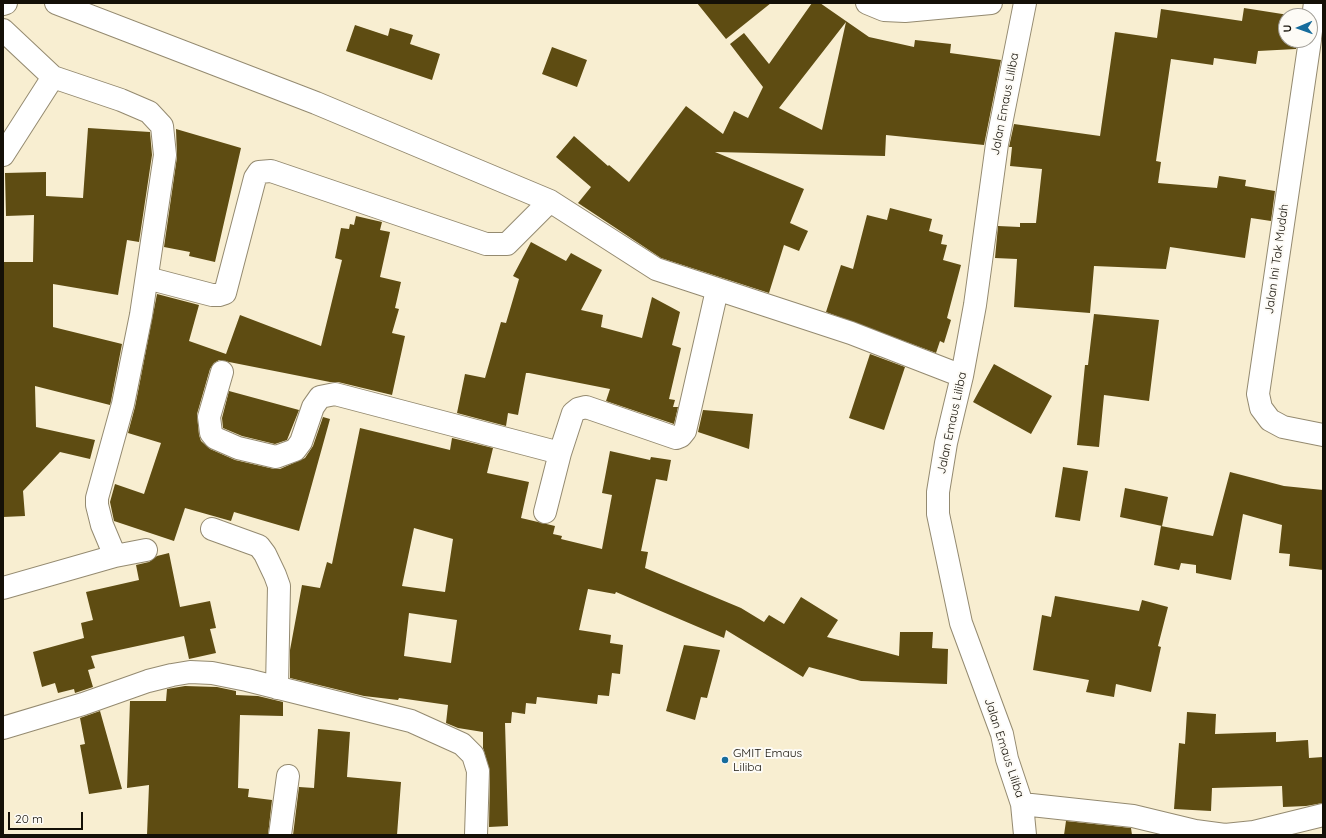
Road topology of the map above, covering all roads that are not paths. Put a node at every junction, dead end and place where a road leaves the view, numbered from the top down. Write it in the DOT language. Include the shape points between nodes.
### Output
graph roads {
  1 [pos="56,3"];
  2 [pos="867,3"];
  3 [pos="991,3"];
  4 [pos="1025,3"];
  5 [pos="3,30"];
  6 [pos="1309,48"];
  7 [pos="53,78"];
  8 [pos="3,155"];
  9 [pos="550,201"];
  10 [pos="147,278"];
  11 [pos="717,290"];
  12 [pos="222,372"];
  13 [pos="962,376"];
  14 [pos="1323,435"];
  15 [pos="560,453"];
  16 [pos="545,512"];
  17 [pos="212,529"];
  18 [pos="146,550"];
  19 [pos="115,556"];
  20 [pos="3,588"];
  21 [pos="277,688"];
  22 [pos="3,728"];
  23 [pos="288,776"];
  24 [pos="1022,804"];
  25 [pos="1323,815"];
  26 [pos="280,835"];
  27 [pos="476,835"];
  28 [pos="1025,835"];
  1 -- 9 [label="street" via="316,103"];
  2 -- 3 [label="street" via="884,10 905,11"];
  4 -- 13 [label="street, Jalan Emaus Liliba" via="997,144 975,305"];
  5 -- 7 [label="street"];
  6 -- 14 [label="street, Jalan Ini Tak Mudah" via="1258,394 1261,408 1270,420 1283,427"];
  7 -- 8 [label="street"];
  7 -- 10 [label="street" via="150,112 162,126 165,155"];
  9 -- 10 [label="street" via="506,244 486,244 270,171 259,172 255,178 225,293 219,296 212,295"];
  9 -- 11 [label="street" via="656,269"];
  10 -- 19 [label="street" via="122,404 97,498 102,525"];
  11 -- 13 [label="street" via="851,332"];
  11 -- 15 [label="street" via="682,436 676,438 586,407 573,413"];
  12 -- 15 [label="street" via="209,417 211,433 215,438 238,448 276,457 294,450 301,442 313,407 320,397 335,394"];
  13 -- 24 [label="street, Jalan Emaus Liliba" via="946,443 938,492 938,514 961,623 1002,734 1007,759"];
  15 -- 16 [label="street"];
  17 -- 21 [label="street" via="259,546 276,575 279,586"];
  18 -- 19 [label="street"];
  19 -- 20 [label="street"];
  21 -- 22 [label="street" via="212,673 190,672 148,681"];
  21 -- 27 [label="street" via="411,721 462,744 473,755 478,771"];
  23 -- 26 [label="street"];
  24 -- 25 [label="street" via="1133,816 1195,831 1225,834 1254,832"];
  24 -- 28 [label="street, Jalan Emaus Liliba"];
}
